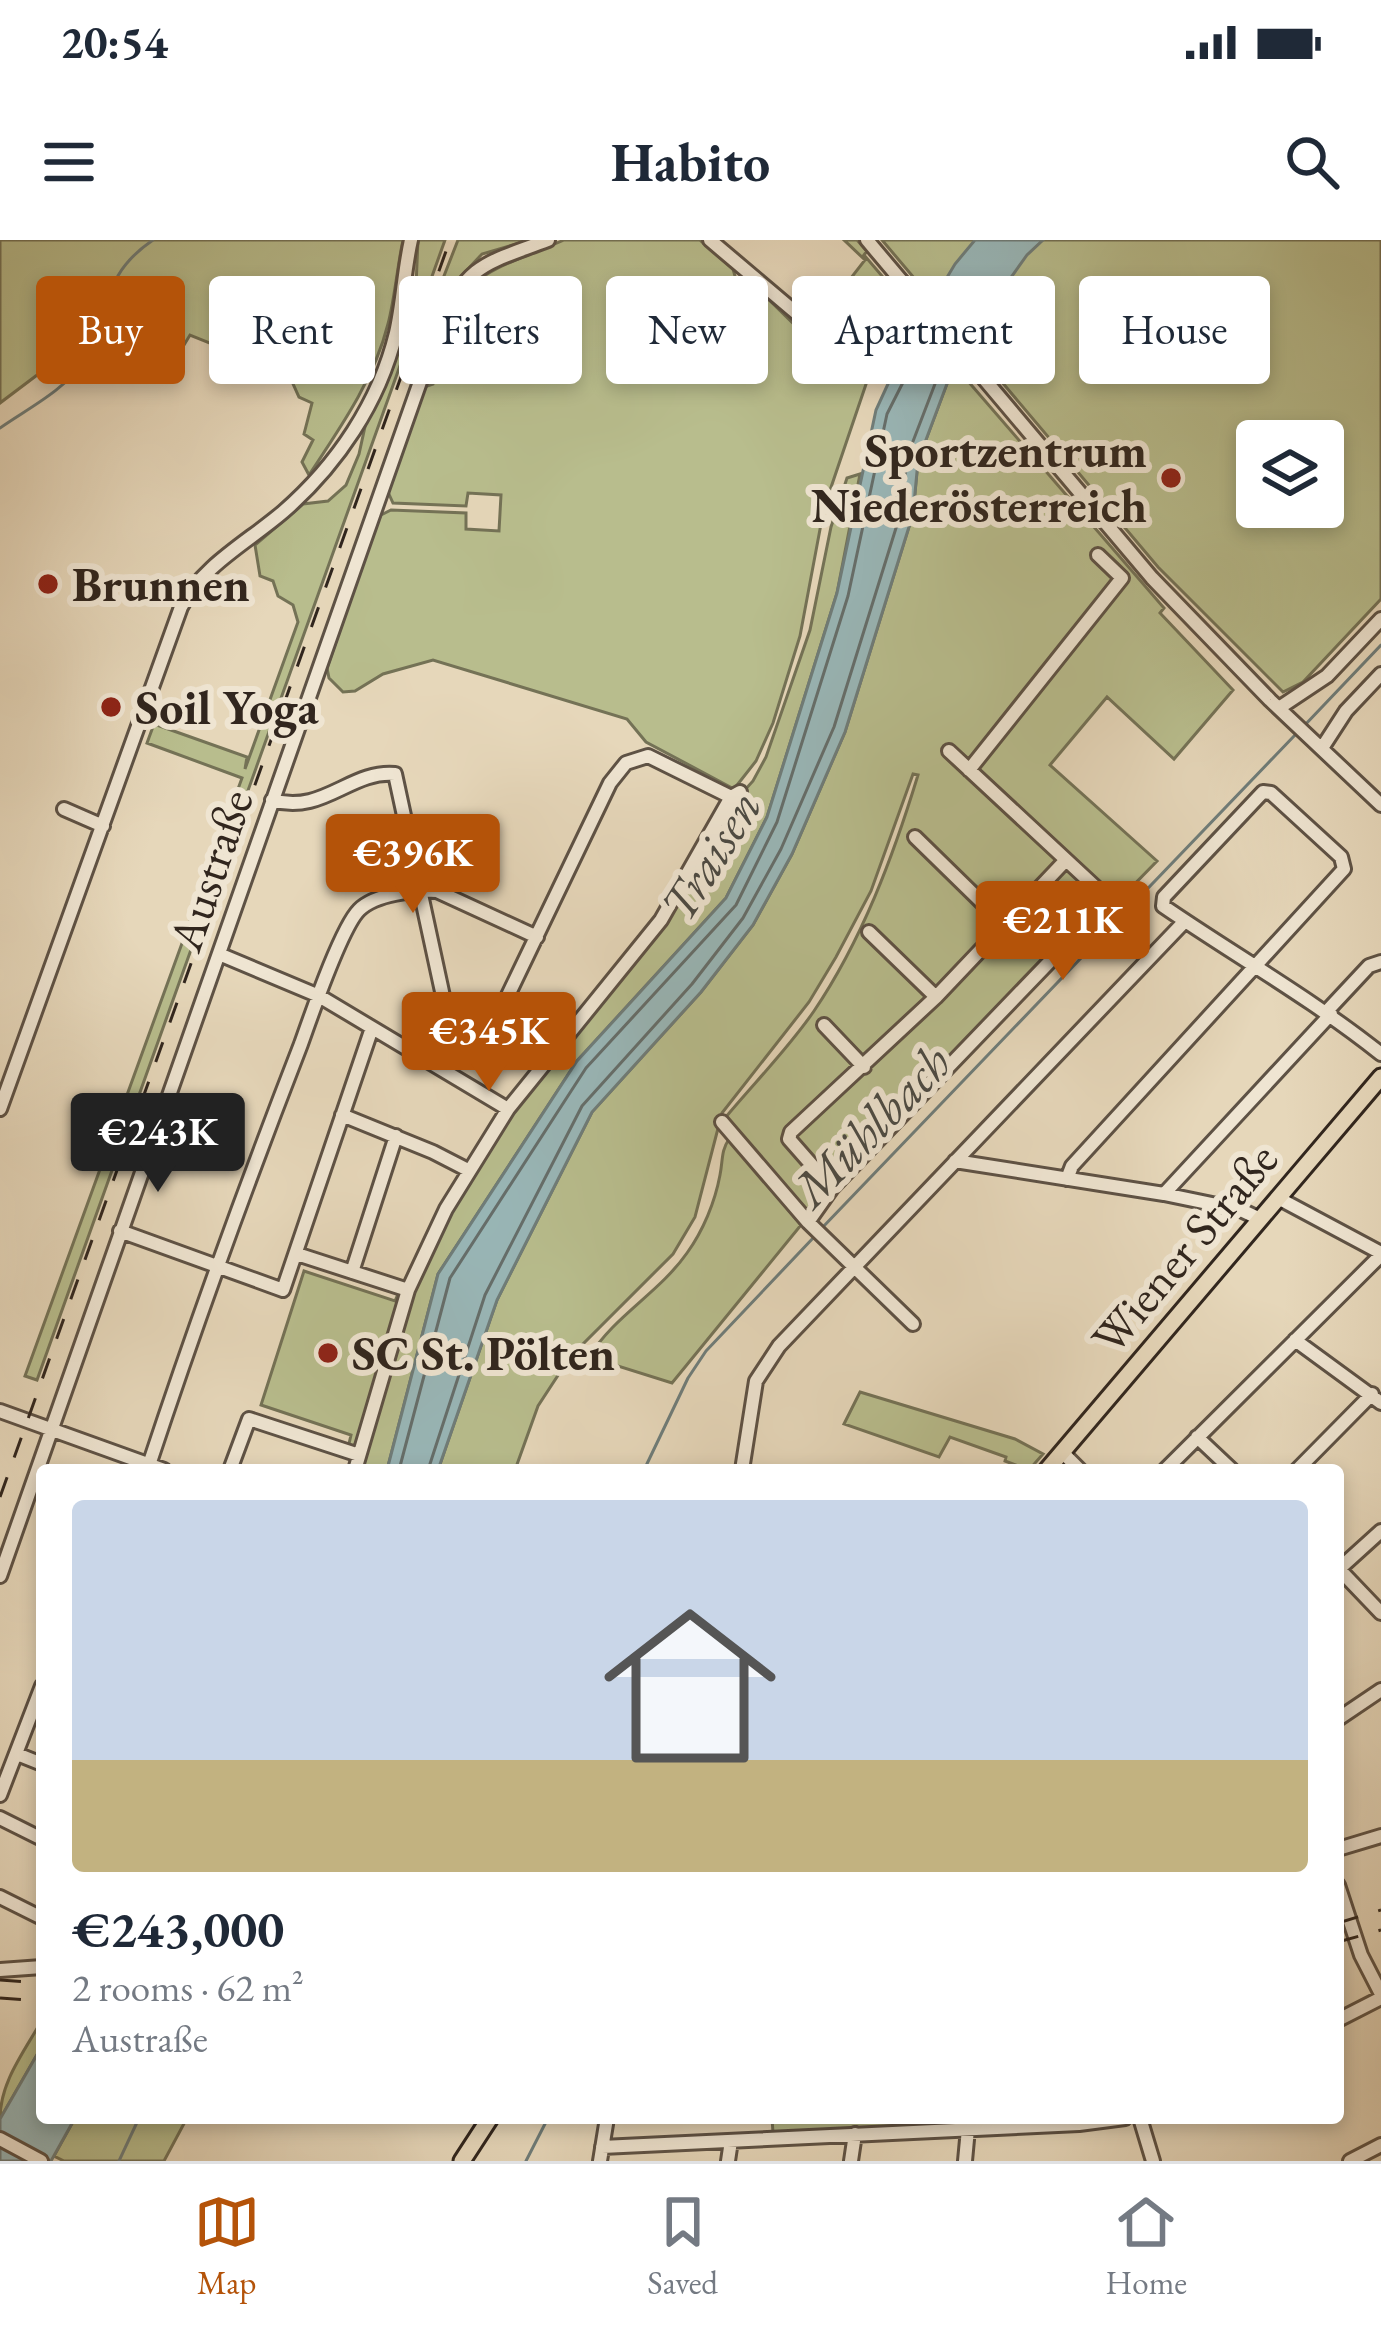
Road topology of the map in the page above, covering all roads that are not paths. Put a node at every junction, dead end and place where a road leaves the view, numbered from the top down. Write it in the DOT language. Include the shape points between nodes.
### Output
graph roads {
  1 [pos="411,240"];
  2 [pos="548,240"];
  3 [pos="710,240"];
  4 [pos="871,245"];
  5 [pos="792,309"];
  6 [pos="1098,555"];
  7 [pos="1381,620"];
  8 [pos="1381,674"];
  9 [pos="1279,708"];
  10 [pos="1322,748"];
  11 [pos="949,752"];
  12 [pos="969,770"];
  13 [pos="272,800"];
  14 [pos="1381,805"];
  15 [pos="64,809"];
  16 [pos="103,826"];
  17 [pos="915,837"];
  18 [pos="1065,861"];
  19 [pos="421,890"];
  20 [pos="1185,921"];
  21 [pos="1005,925"];
  22 [pos="869,932"];
  23 [pos="537,937"];
  24 [pos="219,954"];
  25 [pos="1381,962"];
  26 [pos="1258,965"];
  27 [pos="319,996"];
  28 [pos="936,998"];
  29 [pos="1329,1012"];
  30 [pos="824,1025"];
  31 [pos="371,1028"];
  32 [pos="448,1028"];
  33 [pos="418,1054"];
  34 [pos="1381,1054"];
  35 [pos="864,1067"];
  36 [pos="1381,1077"];
  37 [pos="0,1109"];
  38 [pos="508,1109"];
  39 [pos="342,1115"];
  40 [pos="722,1122"];
  41 [pos="396,1136"];
  42 [pos="956,1161"];
  43 [pos="468,1170"];
  44 [pos="1067,1179"];
  45 [pos="832,1188"];
  46 [pos="1164,1194"];
  47 [pos="1278,1198"];
  48 [pos="1260,1219"];
  49 [pos="808,1222"];
  50 [pos="120,1231"];
  51 [pos="298,1254"];
  52 [pos="1381,1254"];
  53 [pos="215,1266"];
  54 [pos="853,1268"];
  55 [pos="352,1272"];
  56 [pos="408,1290"];
  57 [pos="913,1324"];
  58 [pos="1295,1340"];
  59 [pos="1376,1398"];
  60 [pos="0,1411"];
  61 [pos="50,1430"];
  62 [pos="1197,1437"];
  63 [pos="1062,1452"];
  64 [pos="359,1455"];
  65 [pos="119,1463"];
  66 [pos="38,1464"];
  67 [pos="149,1464"];
  68 [pos="232,1464"];
  69 [pos="357,1464"];
  70 [pos="743,1464"];
  71 [pos="1051,1464"];
  72 [pos="1074,1464"];
  73 [pos="1171,1464"];
  74 [pos="1226,1464"];
  75 [pos="1304,1464"];
  76 [pos="36,1471"];
  77 [pos="1381,1531"];
  78 [pos="1344,1564"];
  79 [pos="1344,1575"];
  80 [pos="0,1576"];
  81 [pos="1381,1613"];
  82 [pos="1381,1690"];
  83 [pos="36,1705"];
  84 [pos="1344,1715"];
  85 [pos="17,1754"];
  86 [pos="36,1762"];
  87 [pos="0,1795"];
  88 [pos="0,1818"];
  89 [pos="36,1836"];
  90 [pos="1381,1836"];
  91 [pos="1344,1847"];
  92 [pos="0,1897"];
  93 [pos="1344,1905"];
  94 [pos="36,1915"];
  95 [pos="36,1967"];
  96 [pos="0,1970"];
  97 [pos="1381,1996"];
  98 [pos="1344,2017"];
  99 [pos="486,2124"];
  100 [pos="607,2124"];
  101 [pos="959,2124"];
  102 [pos="969,2124"];
  103 [pos="1142,2124"];
  104 [pos="855,2134"];
  105 [pos="0,2139"];
  106 [pos="731,2140"];
  107 [pos="1381,2145"];
  108 [pos="601,2154"];
  109 [pos="41,2161"];
  110 [pos="462,2161"];
  111 [pos="728,2161"];
  112 [pos="850,2161"];
  113 [pos="965,2161"];
  114 [pos="1154,2161"];
  115 [pos="1350,2161"];
  1 -- 16 [label="street" via="382,376 330,467 187,596"];
  2 -- 13 [label="street, Austraße" via="488,263 453,296"];
  3 -- 5 [label="street"];
  4 -- 9 [label="street" via="1165,592"];
  6 -- 12 [label="street" via="1122,578"];
  7 -- 9 [label="street" via="1327,676"];
  8 -- 10 [label="street"];
  9 -- 10 [label="street"];
  10 -- 14 [label="street"];
  11 -- 12 [label="street"];
  12 -- 18 [label="street"];
  13 -- 19 [label="street" via="307,805 395,774"];
  13 -- 24 [label="street, Austraße"];
  15 -- 16 [label="street"];
  16 -- 37 [label="street"];
  17 -- 21 [label="street"];
  18 -- 21 [label="street"];
  18 -- 45 [label="street" via="1106,904"];
  19 -- 23 [label="street"];
  19 -- 27 [label="street" via="358,910"];
  19 -- 32 [label="street"];
  20 -- 26 [label="street"];
  20 -- 26 [label="street" via="1163,906 1164,897 1263,792 1271,793 1344,869"];
  20 -- 42 [label="street"];
  21 -- 28 [label="street"];
  22 -- 28 [label="street"];
  23 -- 32 [label="street" via="485,1041"];
  23 -- 38 [label="street" via="626,763 648,756 736,795 662,920"];
  24 -- 27 [label="street"];
  24 -- 50 [label="street, Austraße"];
  25 -- 29 [label="street"];
  26 -- 29 [label="street"];
  26 -- 44 [label="street"];
  27 -- 31 [label="street"];
  27 -- 53 [label="street"];
  28 -- 35 [label="street"];
  29 -- 34 [label="street"];
  29 -- 46 [label="street"];
  30 -- 35 [label="street"];
  31 -- 33 [label="street"];
  31 -- 39 [label="street"];
  32 -- 33 [label="street"];
  33 -- 38 [label="street"];
  35 -- 45 [label="street" via="791,1132"];
  36 -- 47 [label="main road, Wiener Straße"];
  38 -- 43 [label="street"];
  39 -- 41 [label="street"];
  39 -- 51 [label="street"];
  40 -- 49 [label="street"];
  41 -- 43 [label="street"];
  41 -- 55 [label="street"];
  42 -- 44 [label="street"];
  42 -- 54 [label="street"];
  43 -- 56 [label="street"];
  44 -- 46 [label="street"];
  45 -- 49 [label="street"];
  46 -- 48 [label="street"];
  47 -- 48 [label="main road, Wiener Straße"];
  47 -- 52 [label="street"];
  48 -- 63 [label="main road, Wiener Straße"];
  49 -- 54 [label="street"];
  50 -- 53 [label="street"];
  50 -- 61 [label="street, Austraße"];
  51 -- 53 [label="street" via="278,1291"];
  51 -- 55 [label="street"];
  52 -- 58 [label="street"];
  53 -- 67 [label="street"];
  54 -- 57 [label="street"];
  54 -- 70 [label="street" via="767,1361 750,1402"];
  55 -- 56 [label="street"];
  56 -- 64 [label="street"];
  58 -- 59 [label="street"];
  58 -- 62 [label="street"];
  59 -- 75 [label="street"];
  60 -- 61 [label="street"];
  61 -- 65 [label="street"];
  61 -- 66 [label="street, Austraße"];
  62 -- 73 [label="street"];
  62 -- 74 [label="street"];
  63 -- 71 [label="main road, Wiener Straße"];
  63 -- 72 [label="street"];
  64 -- 68 [label="street" via="249,1419"];
  64 -- 69 [label="street"];
  76 -- 80 [label="street, Austraße"];
  77 -- 78 [label="street"];
  79 -- 81 [label="street"];
  82 -- 84 [label="street"];
  83 -- 85 [label="street"];
  85 -- 86 [label="street"];
  85 -- 87 [label="street"];
  88 -- 89 [label="street"];
  90 -- 91 [label="street"];
  92 -- 94 [label="street"];
  93 -- 97 [label="street"];
  95 -- 96 [label="street"];
  97 -- 98 [label="street"];
  99 -- 110 [label="main road"];
  100 -- 108 [label="street"];
  101 -- 104 [label="street"];
  102 -- 113 [label="street"];
  103 -- 114 [label="street"];
  104 -- 106 [label="street"];
  104 -- 112 [label="street"];
  105 -- 109 [label="street"];
  106 -- 108 [label="street"];
  106 -- 111 [label="street"];
  107 -- 115 [label="street"];
}
